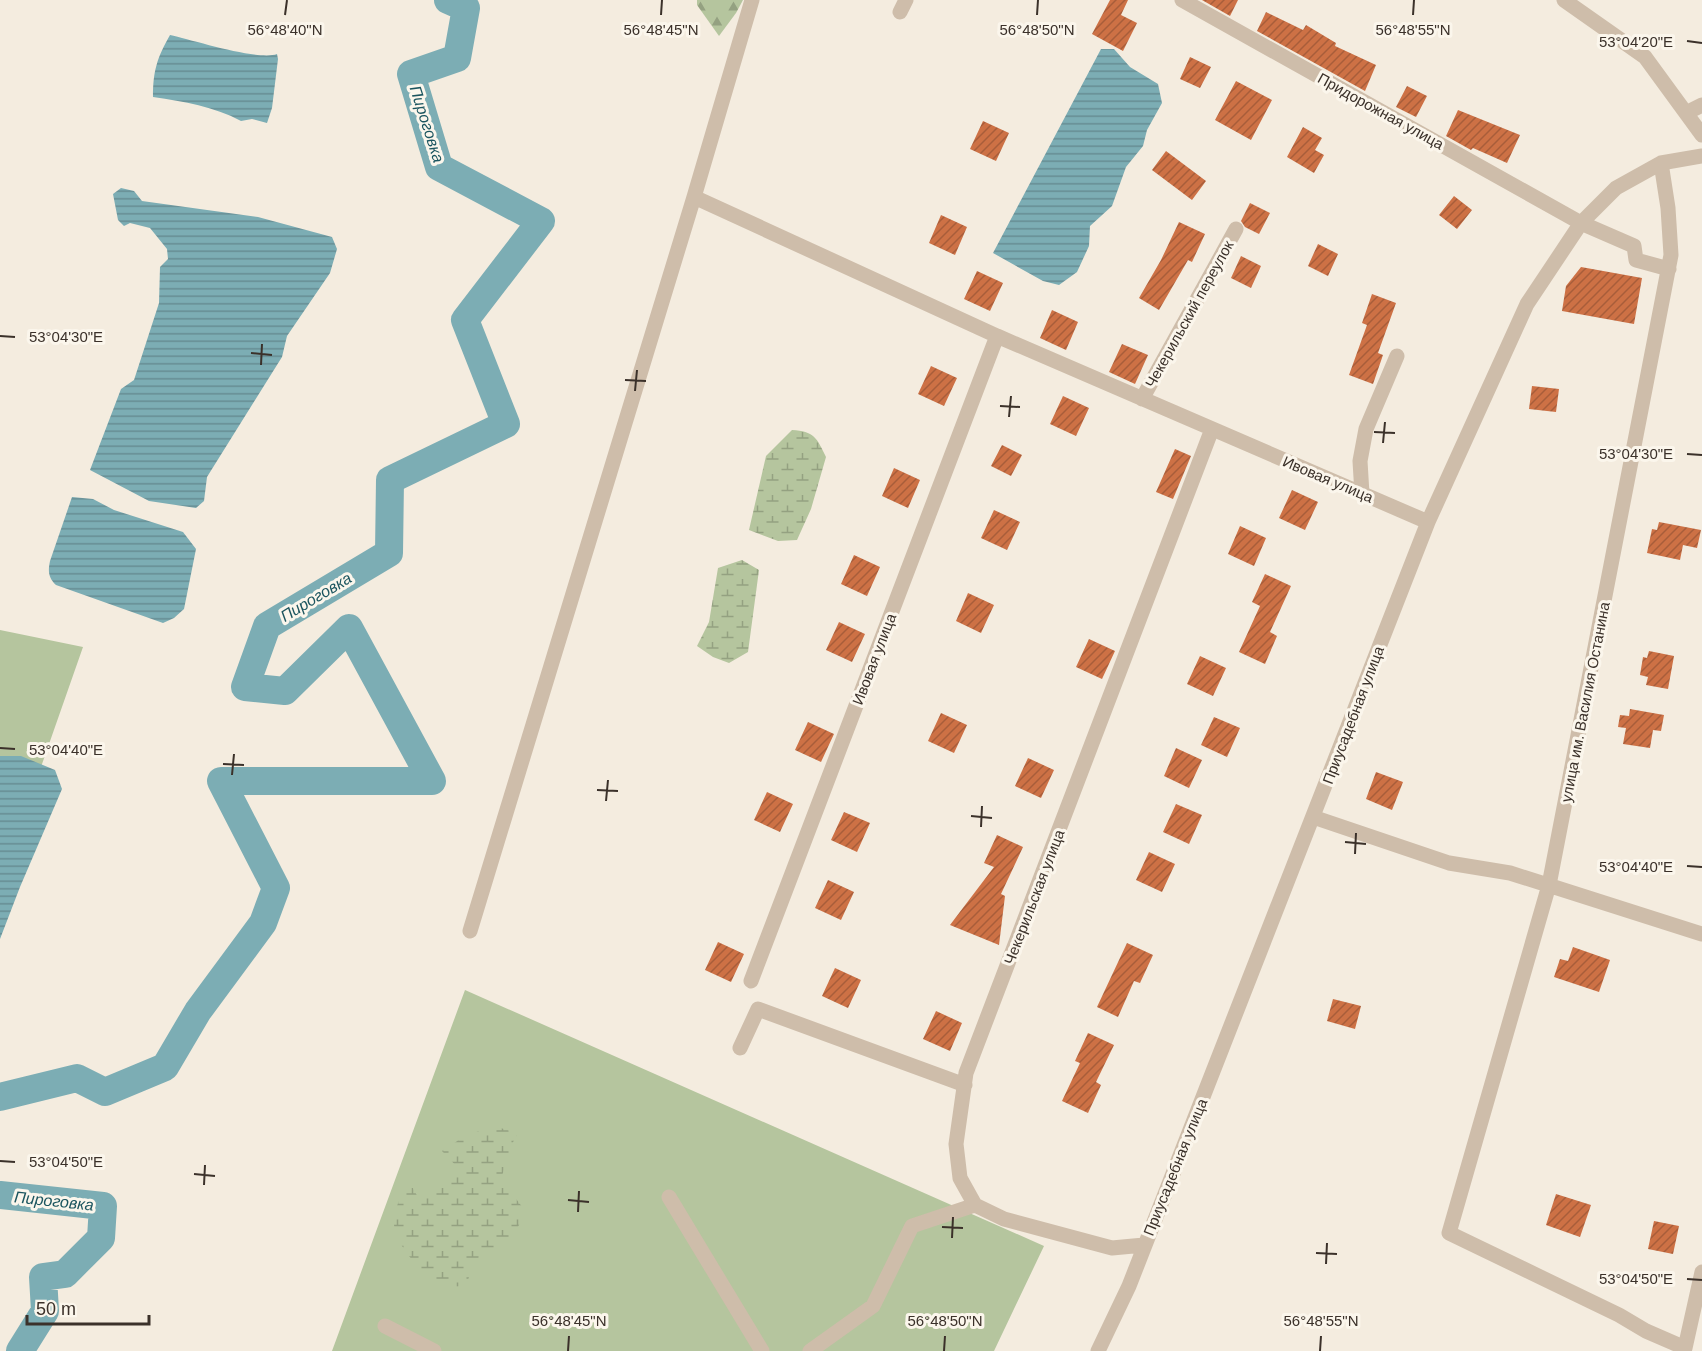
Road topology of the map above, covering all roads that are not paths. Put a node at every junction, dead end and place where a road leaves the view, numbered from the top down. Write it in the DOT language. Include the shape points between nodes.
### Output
graph roads {
  1 [pos="752,0"];
  2 [pos="1182,0"];
  3 [pos="1564,0"];
  4 [pos="1702,105"];
  5 [pos="1686,113"];
  6 [pos="1702,135"];
  7 [pos="1702,156"];
  8 [pos="1661,163"];
  9 [pos="694,197"];
  10 [pos="1581,223"];
  11 [pos="1236,229"];
  12 [pos="1668,269"];
  13 [pos="997,336"];
  14 [pos="1397,356"];
  15 [pos="1142,399"];
  16 [pos="1212,429"];
  17 [pos="1362,494"];
  18 [pos="1428,522"];
  19 [pos="1313,817"];
  20 [pos="1549,885"];
  21 [pos="470,931"];
  22 [pos="1702,934"];
  23 [pos="751,981"];
  24 [pos="740,1048"];
  25 [pos="964,1084"];
  26 [pos="669,1197"];
  27 [pos="975,1205"];
  28 [pos="1144,1245"];
  29 [pos="1702,1272"];
  30 [pos="385,1326"];
  31 [pos="1687,1349"];
  32 [pos="434,1351"];
  33 [pos="762,1351"];
  34 [pos="810,1351"];
  35 [pos="1098,1351"];
  1 -- 9 [label="street"];
  2 -- 10 [label="street, Придорожная улица"];
  3 -- 5 [label="street" via="1645,57"];
  4 -- 5 [label="street"];
  5 -- 6 [label="street"];
  7 -- 8 [label="street, Приусадебная улица"];
  8 -- 10 [label="street, Приусадебная улица" via="1616,188"];
  8 -- 12 [label="street, улица им. Василия Останина" via="1668,208"];
  9 -- 13 [label="street, Ивовая улица"];
  9 -- 21 [label="street"];
  10 -- 12 [label="street, Придорожная улица" via="1634,246 1636,260"];
  10 -- 18 [label="street, Приусадебная улица" via="1527,304"];
  11 -- 15 [label="street, Чекерильский переулок"];
  12 -- 20 [label="street, улица им. Василия Останина"];
  13 -- 15 [label="street, Ивовая улица"];
  13 -- 23 [label="street, Ивовая улица"];
  14 -- 17 [label="street" via="1366,429 1360,461"];
  15 -- 16 [label="street, Ивовая улица"];
  16 -- 17 [label="street, Ивовая улица"];
  16 -- 25 [label="street, Чекерильская улица"];
  17 -- 18 [label="street, Ивовая улица"];
  18 -- 19 [label="street, Приусадебная улица"];
  19 -- 20 [label="street" via="1449,862"];
  19 -- 28 [label="street, Приусадебная улица"];
  20 -- 22 [label="street"];
  20 -- 31 [label="street, улица им. Василия Останина" via="1449,1233"];
  24 -- 25 [label="street" via="758,1009"];
  25 -- 27 [label="street, Чекерильская улица" via="956,1144 960,1178"];
  26 -- 33 [label="street"];
  27 -- 28 [label="street" via="1004,1219 1112,1248"];
  27 -- 34 [label="street" via="912,1226 873,1306"];
  28 -- 35 [label="street, Приусадебная улица"];
  29 -- 31 [label="street"];
  30 -- 32 [label="street"];
}
